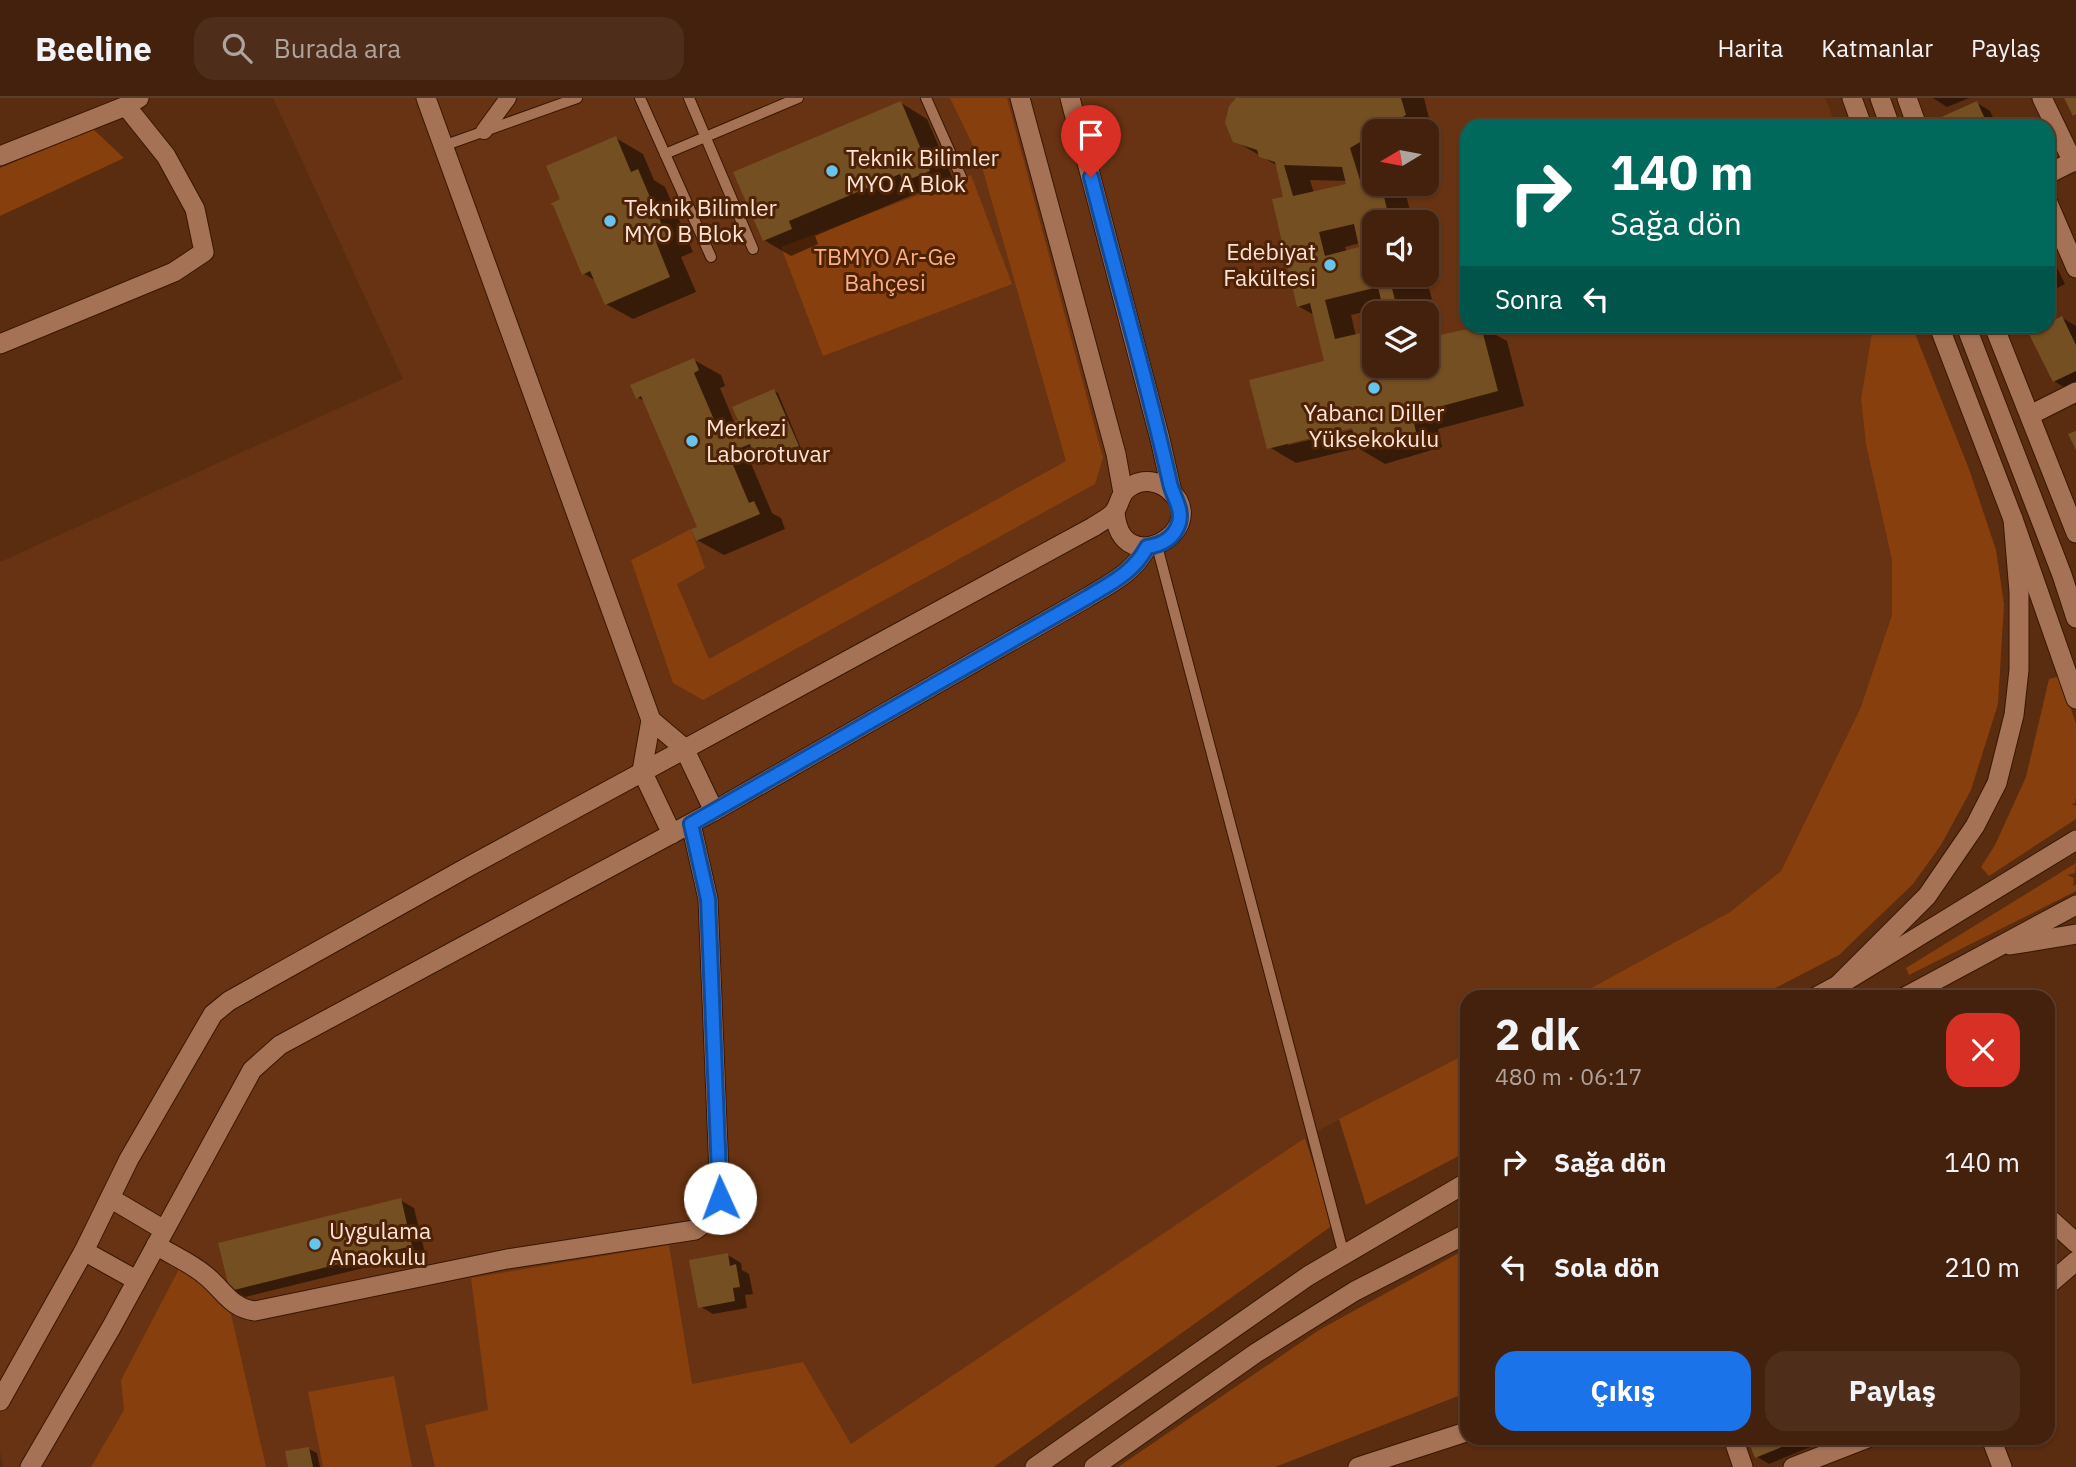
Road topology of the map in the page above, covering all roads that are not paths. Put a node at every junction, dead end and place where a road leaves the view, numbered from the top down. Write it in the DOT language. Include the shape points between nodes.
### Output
graph roads {
  1 [pos="426,98"];
  2 [pos="508,98"];
  3 [pos="577,98"];
  4 [pos="640,98"];
  5 [pos="689,98"];
  6 [pos="798,98"];
  7 [pos="926,98"];
  8 [pos="1020,98"];
  9 [pos="1070,98"];
  10 [pos="1852,98"];
  11 [pos="1880,98"];
  12 [pos="1907,98"];
  13 [pos="2042,98"];
  14 [pos="133,102"];
  15 [pos="1860,119"];
  16 [pos="1888,119"];
  17 [pos="1914,119"];
  18 [pos="2053,119"];
  19 [pos="2055,124"];
  20 [pos="484,131"];
  21 [pos="705,137"];
  22 [pos="443,146"];
  23 [pos="665,153"];
  24 [pos="0,156"];
  25 [pos="2074,161"];
  26 [pos="2055,170"];
  27 [pos="962,178"];
  28 [pos="2055,219"];
  29 [pos="753,249"];
  30 [pos="711,257"];
  31 [pos="2076,268"];
  32 [pos="1942,333"];
  33 [pos="1969,333"];
  34 [pos="1997,333"];
  35 [pos="0,344"];
  36 [pos="2076,392"];
  37 [pos="2030,415"];
  38 [pos="1172,492"];
  39 [pos="1123,493"];
  40 [pos="2072,510"];
  41 [pos="1115,511"];
  42 [pos="2013,519"];
  43 [pos="2076,533"];
  44 [pos="1152,547"];
  45 [pos="2076,618"];
  46 [pos="2076,699"];
  47 [pos="651,720"];
  48 [pos="684,748"];
  49 [pos="642,771"];
  50 [pos="714,811"];
  51 [pos="691,824"];
  52 [pos="672,835"];
  53 [pos="2076,840"];
  54 [pos="2076,905"];
  55 [pos="2076,934"];
  56 [pos="1992,948"];
  57 [pos="1839,984"];
  58 [pos="1828,990"];
  59 [pos="1917,990"];
  60 [pos="1460,1187"];
  61 [pos="110,1198"];
  62 [pos="2055,1224"];
  63 [pos="1460,1237"];
  64 [pos="160,1238"];
  65 [pos="2076,1243"];
  66 [pos="84,1251"];
  67 [pos="1344,1255"];
  68 [pos="2076,1261"];
  69 [pos="2055,1279"];
  70 [pos="136,1280"];
  71 [pos="0,1401"];
  72 [pos="1460,1435"];
  73 [pos="1735,1445"];
  74 [pos="1850,1445"];
  75 [pos="1994,1445"];
  76 [pos="1403,1460"];
  77 [pos="30,1467"];
  78 [pos="1035,1467"];
  79 [pos="1094,1467"];
  80 [pos="1358,1467"];
  81 [pos="1743,1467"];
  82 [pos="1793,1467"];
  83 [pos="2002,1467"];
  1 -- 22 [label="street"];
  2 -- 20 [label="street"];
  3 -- 20 [label="lane"];
  4 -- 23 [label="lane"];
  5 -- 21 [label="lane"];
  6 -- 21 [label="lane"];
  7 -- 27 [label="lane"];
  8 -- 39 [label="street"];
  9 -- 38 [label="street"];
  10 -- 15 [label="street"];
  11 -- 16 [label="street"];
  12 -- 17 [label="street"];
  13 -- 18 [label="street"];
  14 -- 24 [label="street"];
  14 -- 35 [label="street" via="195,209 204,252 174,272"];
  19 -- 25 [label="street"];
  20 -- 22 [label="lane"];
  21 -- 23 [label="lane"];
  21 -- 29 [label="lane"];
  22 -- 47 [label="street"];
  23 -- 30 [label="lane"];
  25 -- 26 [label="street"];
  28 -- 31 [label="street"];
  32 -- 42 [label="street"];
  33 -- 45 [label="street"];
  34 -- 37 [label="street"];
  36 -- 37 [label="street"];
  37 -- 40 [label="street"];
  38 -- 39 [label="street" via="1148,482 1132,485"];
  38 -- 44 [label="street" via="1178,502 1179,523 1167,541"];
  39 -- 41 [label="street"];
  40 -- 43 [label="street"];
  41 -- 44 [label="street" via="1119,532 1136,545"];
  41 -- 48 [label="street" via="997,581"];
  42 -- 46 [label="street"];
  42 -- 57 [label="street" via="2020,592 2020,670 1997,783 1975,826 1927,896"];
  44 -- 50 [label="street" via="1129,571 1088,597"];
  44 -- 67 [label="lane"];
  47 -- 48 [label="street"];
  47 -- 49 [label="street"];
  48 -- 49 [label="street"];
  48 -- 50 [label="street"];
  49 -- 52 [label="street"];
  49 -- 61 [label="street" via="229,1001 213,1014"];
  50 -- 51 [label="street"];
  51 -- 52 [label="street"];
  51 -- 64 [label="street" via="708,899 720,1198 709,1220 695,1230 507,1259 255,1311 232,1303"];
  52 -- 64 [label="street" via="279,1045 252,1070"];
  53 -- 57 [label="street"];
  54 -- 56 [label="street"];
  55 -- 56 [label="street"];
  56 -- 59 [label="street"];
  57 -- 58 [label="street"];
  60 -- 67 [label="street"];
  61 -- 64 [label="street"];
  61 -- 66 [label="street"];
  62 -- 65 [label="street"];
  63 -- 79 [label="street" via="1355,1291 1256,1353"];
  64 -- 70 [label="street"];
  66 -- 70 [label="street"];
  66 -- 71 [label="street"];
  67 -- 78 [label="street"];
  68 -- 69 [label="street"];
  70 -- 77 [label="street"];
  72 -- 76 [label="street"];
  73 -- 81 [label="street"];
  74 -- 82 [label="street"];
  75 -- 83 [label="street"];
  76 -- 80 [label="street"];
}
